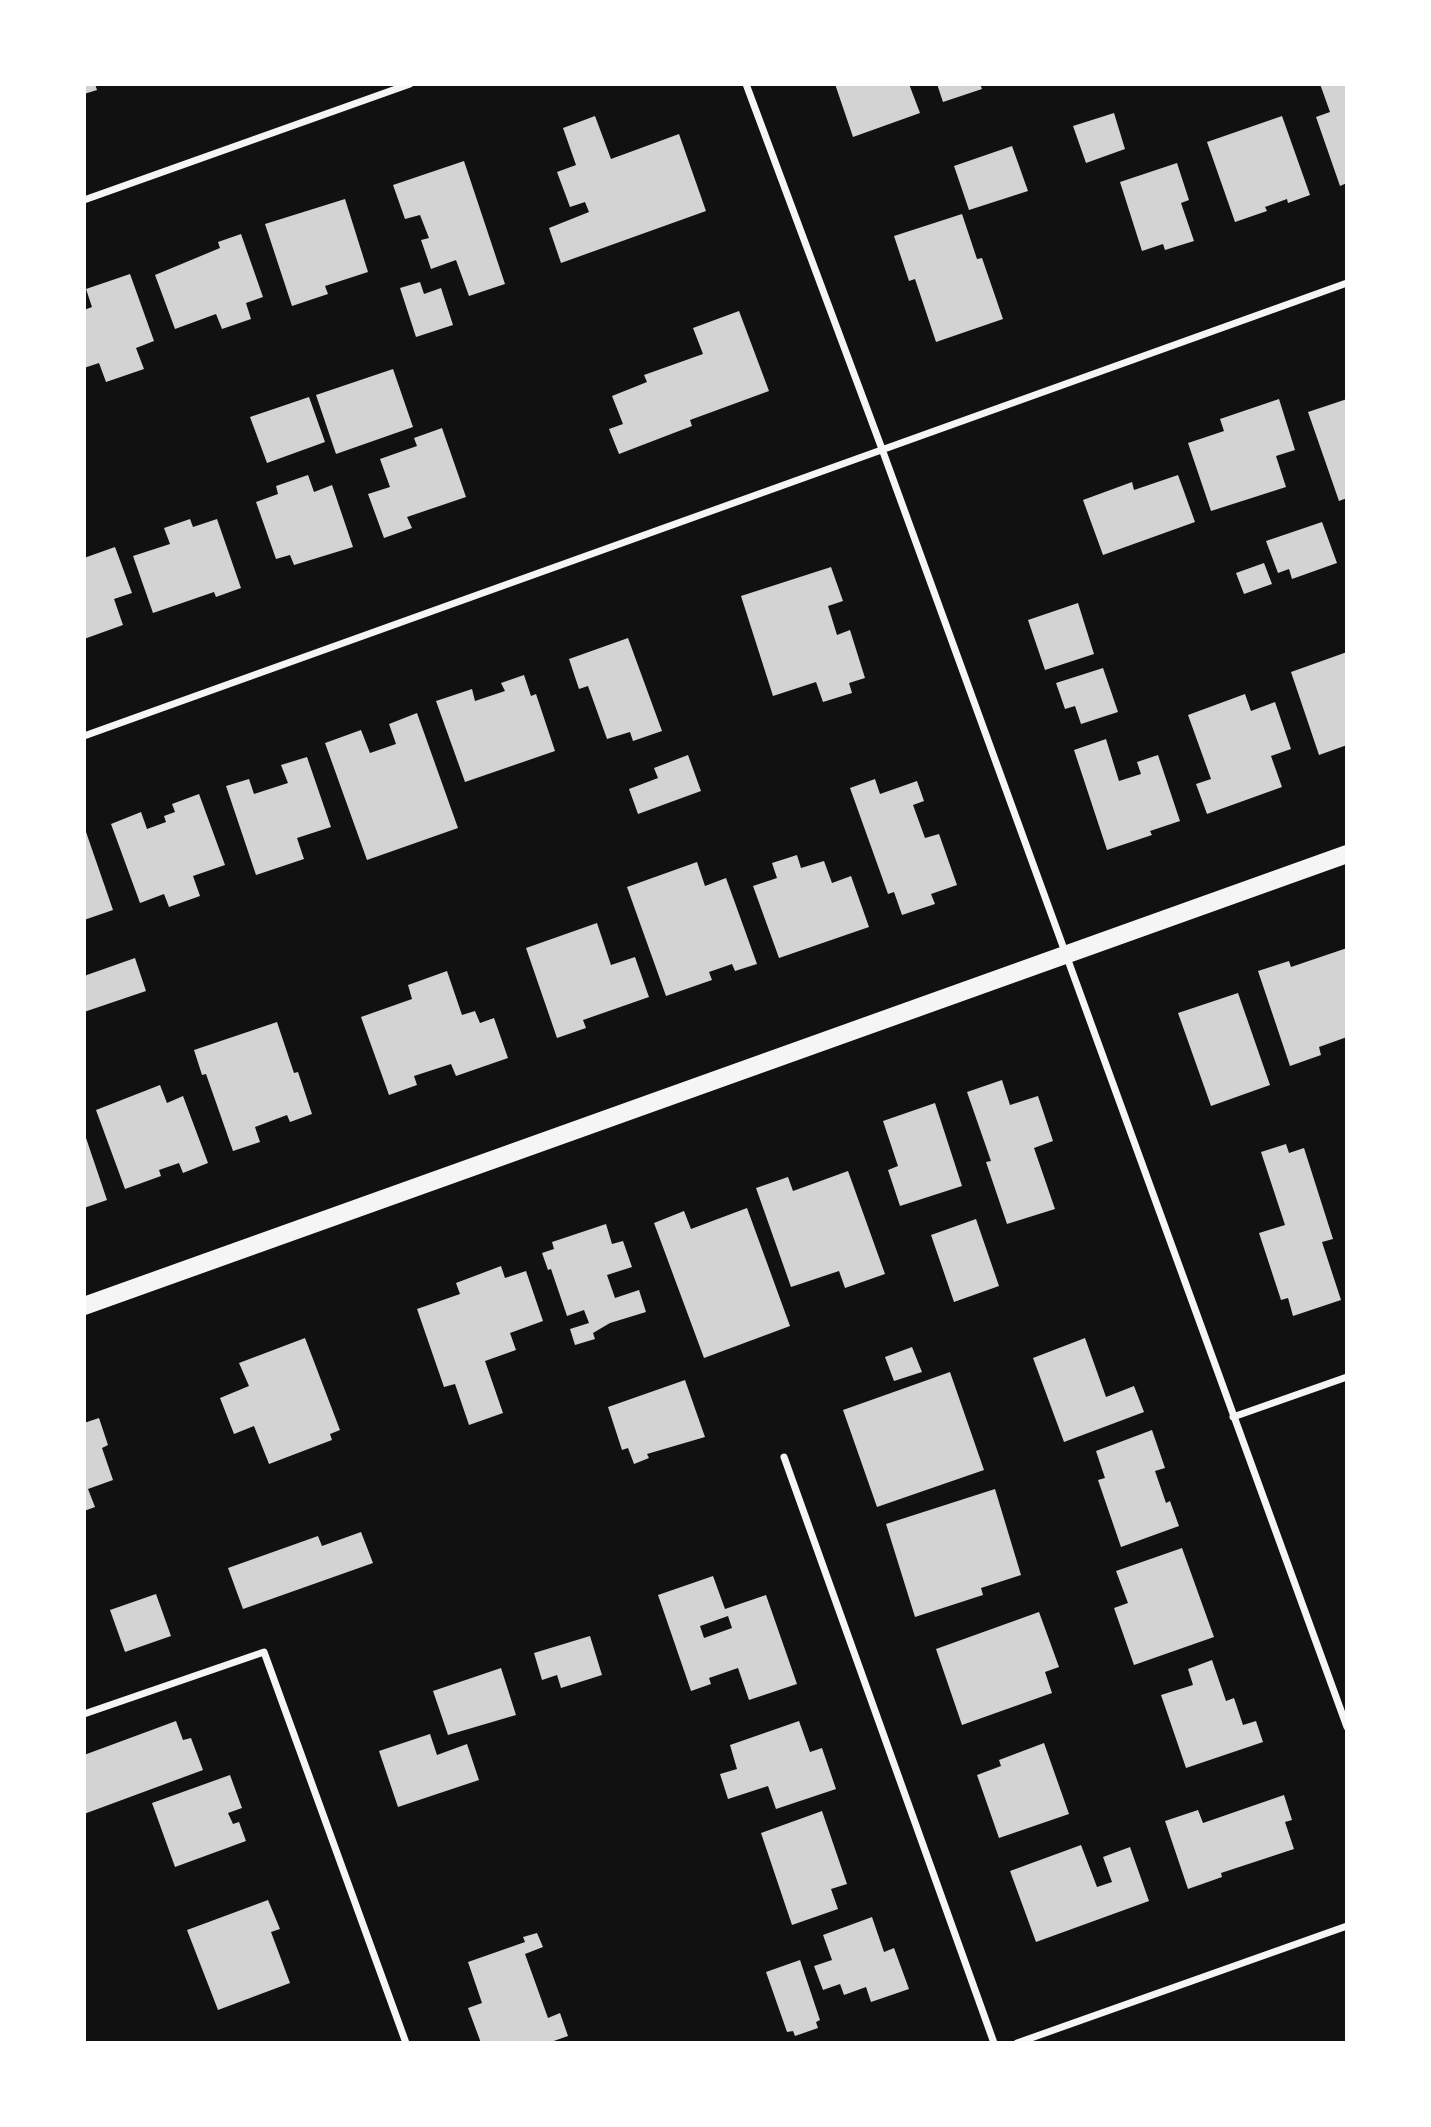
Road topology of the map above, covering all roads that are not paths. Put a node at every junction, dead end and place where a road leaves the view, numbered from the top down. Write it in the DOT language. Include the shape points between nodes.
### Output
graph roads {
  1 [pos="410,84"];
  2 [pos="746,84"];
  3 [pos="84,200"];
  4 [pos="1347,284"];
  5 [pos="882,449"];
  6 [pos="84,736"];
  7 [pos="1347,854"];
  8 [pos="1065,955"];
  9 [pos="84,1306"];
  10 [pos="1347,1377"];
  11 [pos="1233,1417"];
  12 [pos="784,1457"];
  13 [pos="84,1714"];
  14 [pos="1347,1727"];
  15 [pos="1347,1926"];
  16 [pos="406,2043"];
  17 [pos="994,2043"];
  18 [pos="1017,2043"];
  1 -- 3 [label="street"];
  2 -- 5 [label="street"];
  4 -- 5 [label="street"];
  5 -- 6 [label="street"];
  5 -- 8 [label="street"];
  7 -- 8 [label="main road"];
  8 -- 9 [label="main road"];
  8 -- 11 [label="street"];
  10 -- 11 [label="street"];
  11 -- 14 [label="street"];
  12 -- 17 [label="street"];
  13 -- 16 [label="street" via="264,1651"];
  15 -- 18 [label="street"];
}
